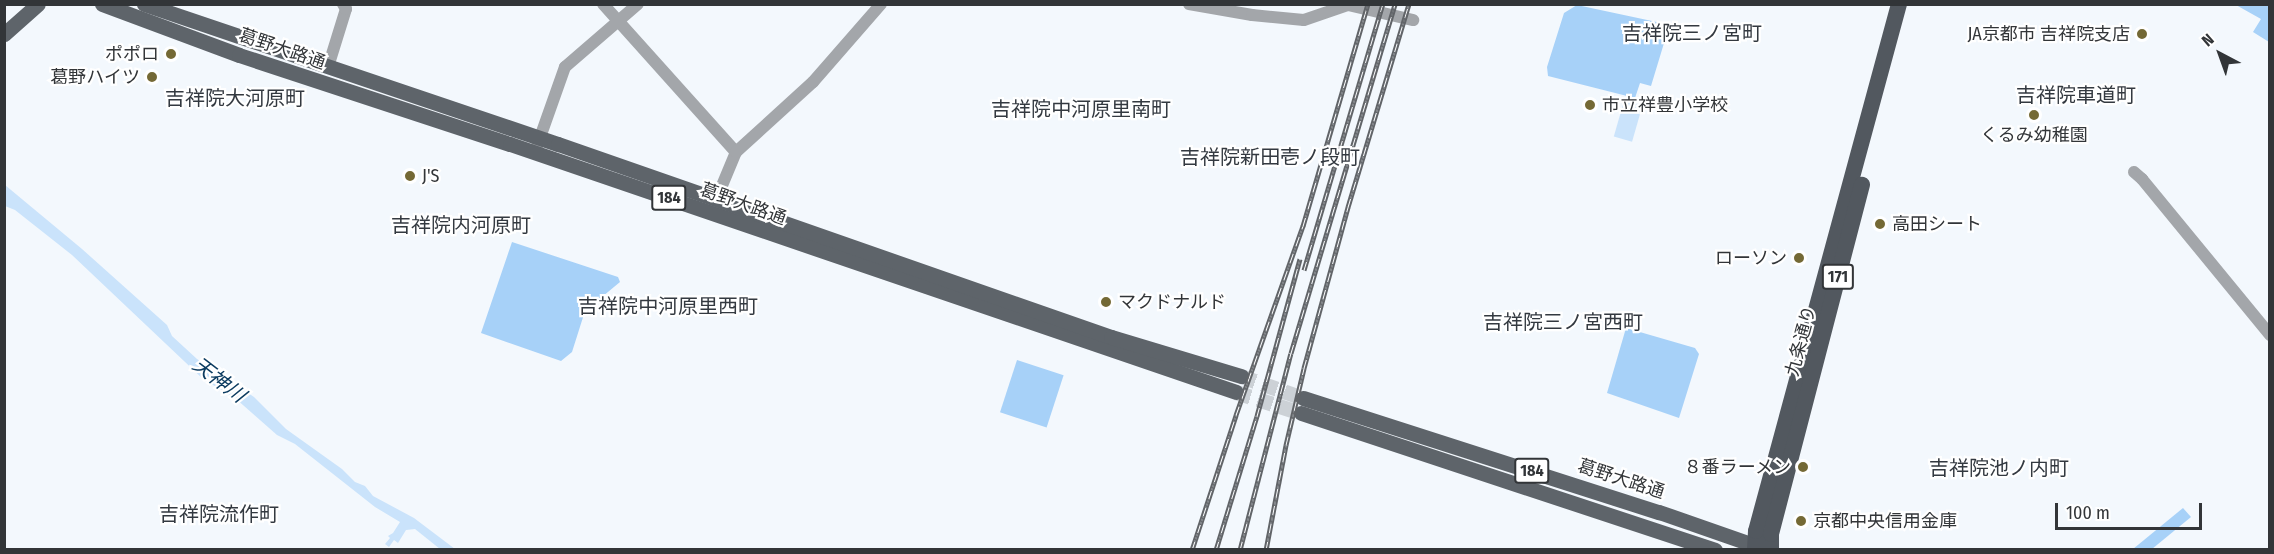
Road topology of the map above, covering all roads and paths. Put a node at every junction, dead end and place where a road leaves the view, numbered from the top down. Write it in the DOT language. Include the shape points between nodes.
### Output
graph roads {
  1 [pos="38,4"];
  2 [pos="102,4"];
  3 [pos="144,4"];
  4 [pos="343,4"];
  5 [pos="603,4"];
  6 [pos="638,4"];
  7 [pos="881,4"];
  8 [pos="1189,4"];
  9 [pos="1899,4"];
  10 [pos="1910,4"];
  11 [pos="1413,20"];
  12 [pos="618,22"];
  13 [pos="4,34"];
  14 [pos="244,39"];
  15 [pos="239,55"];
  16 [pos="328,67"];
  17 [pos="365,81"];
  18 [pos="323,83"];
  19 [pos="359,96"];
  20 [pos="455,119"];
  21 [pos="540,138"];
  22 [pos="736,152"];
  23 [pos="535,153"];
  24 [pos="2134,172"];
  25 [pos="626,176"];
  26 [pos="716,200"];
  27 [pos="2270,335"];
  28 [pos="1240,376"];
  29 [pos="1236,392"];
  30 [pos="1760,546"];
  31 [pos="1715,549"];
  1 -- 13 [label="main road"];
  2 -- 15 [label="main road, 葛野大路通 / 184"];
  3 -- 14 [label="main road, 葛野大路通 / 184"];
  4 -- 16 [label="street" via="346,9"];
  5 -- 12 [label="street"];
  6 -- 12 [label="street"];
  7 -- 22 [label="street" via="813,82"];
  8 -- 11 [label="street" via="1304,20 1348,5"];
  9 -- 30 [label="highway, 九条通り / 171" via="1756,531"];
  10 -- 30 [label="highway, 九条通り / 171"];
  12 -- 21 [label="street" via="565,67"];
  12 -- 22 [label="street"];
  14 -- 15 [label="main road"];
  14 -- 16 [label="main road, 葛野大路通 / 184"];
  15 -- 18 [label="main road, 葛野大路通 / 184"];
  16 -- 17 [label="main road, 葛野大路通 / 184"];
  16 -- 18 [label="main road"];
  17 -- 19 [label="main road"];
  17 -- 20 [label="main road, 葛野大路通 / 184"];
  18 -- 19 [label="main road, 葛野大路通 / 184"];
  19 -- 20 [label="main road, 葛野大路通 / 184"];
  20 -- 21 [label="main road, 葛野大路通 / 184"];
  20 -- 23 [label="main road, 葛野大路通 / 184"];
  21 -- 23 [label="street"];
  21 -- 25 [label="main road, 葛野大路通 / 184"];
  22 -- 26 [label="street"];
  23 -- 25 [label="main road, 葛野大路通 / 184"];
  24 -- 27 [label="street"];
  25 -- 26 [label="main road, 葛野大路通 / 184"];
  25 -- 29 [label="main road, 葛野大路通 / 184" via="952,297"];
  26 -- 28 [label="main road, 葛野大路通 / 184" via="1111,337"];
  30 -- 31 [label="main road, 葛野大路通 / 184" via="1648,508 1302,406"];
}
